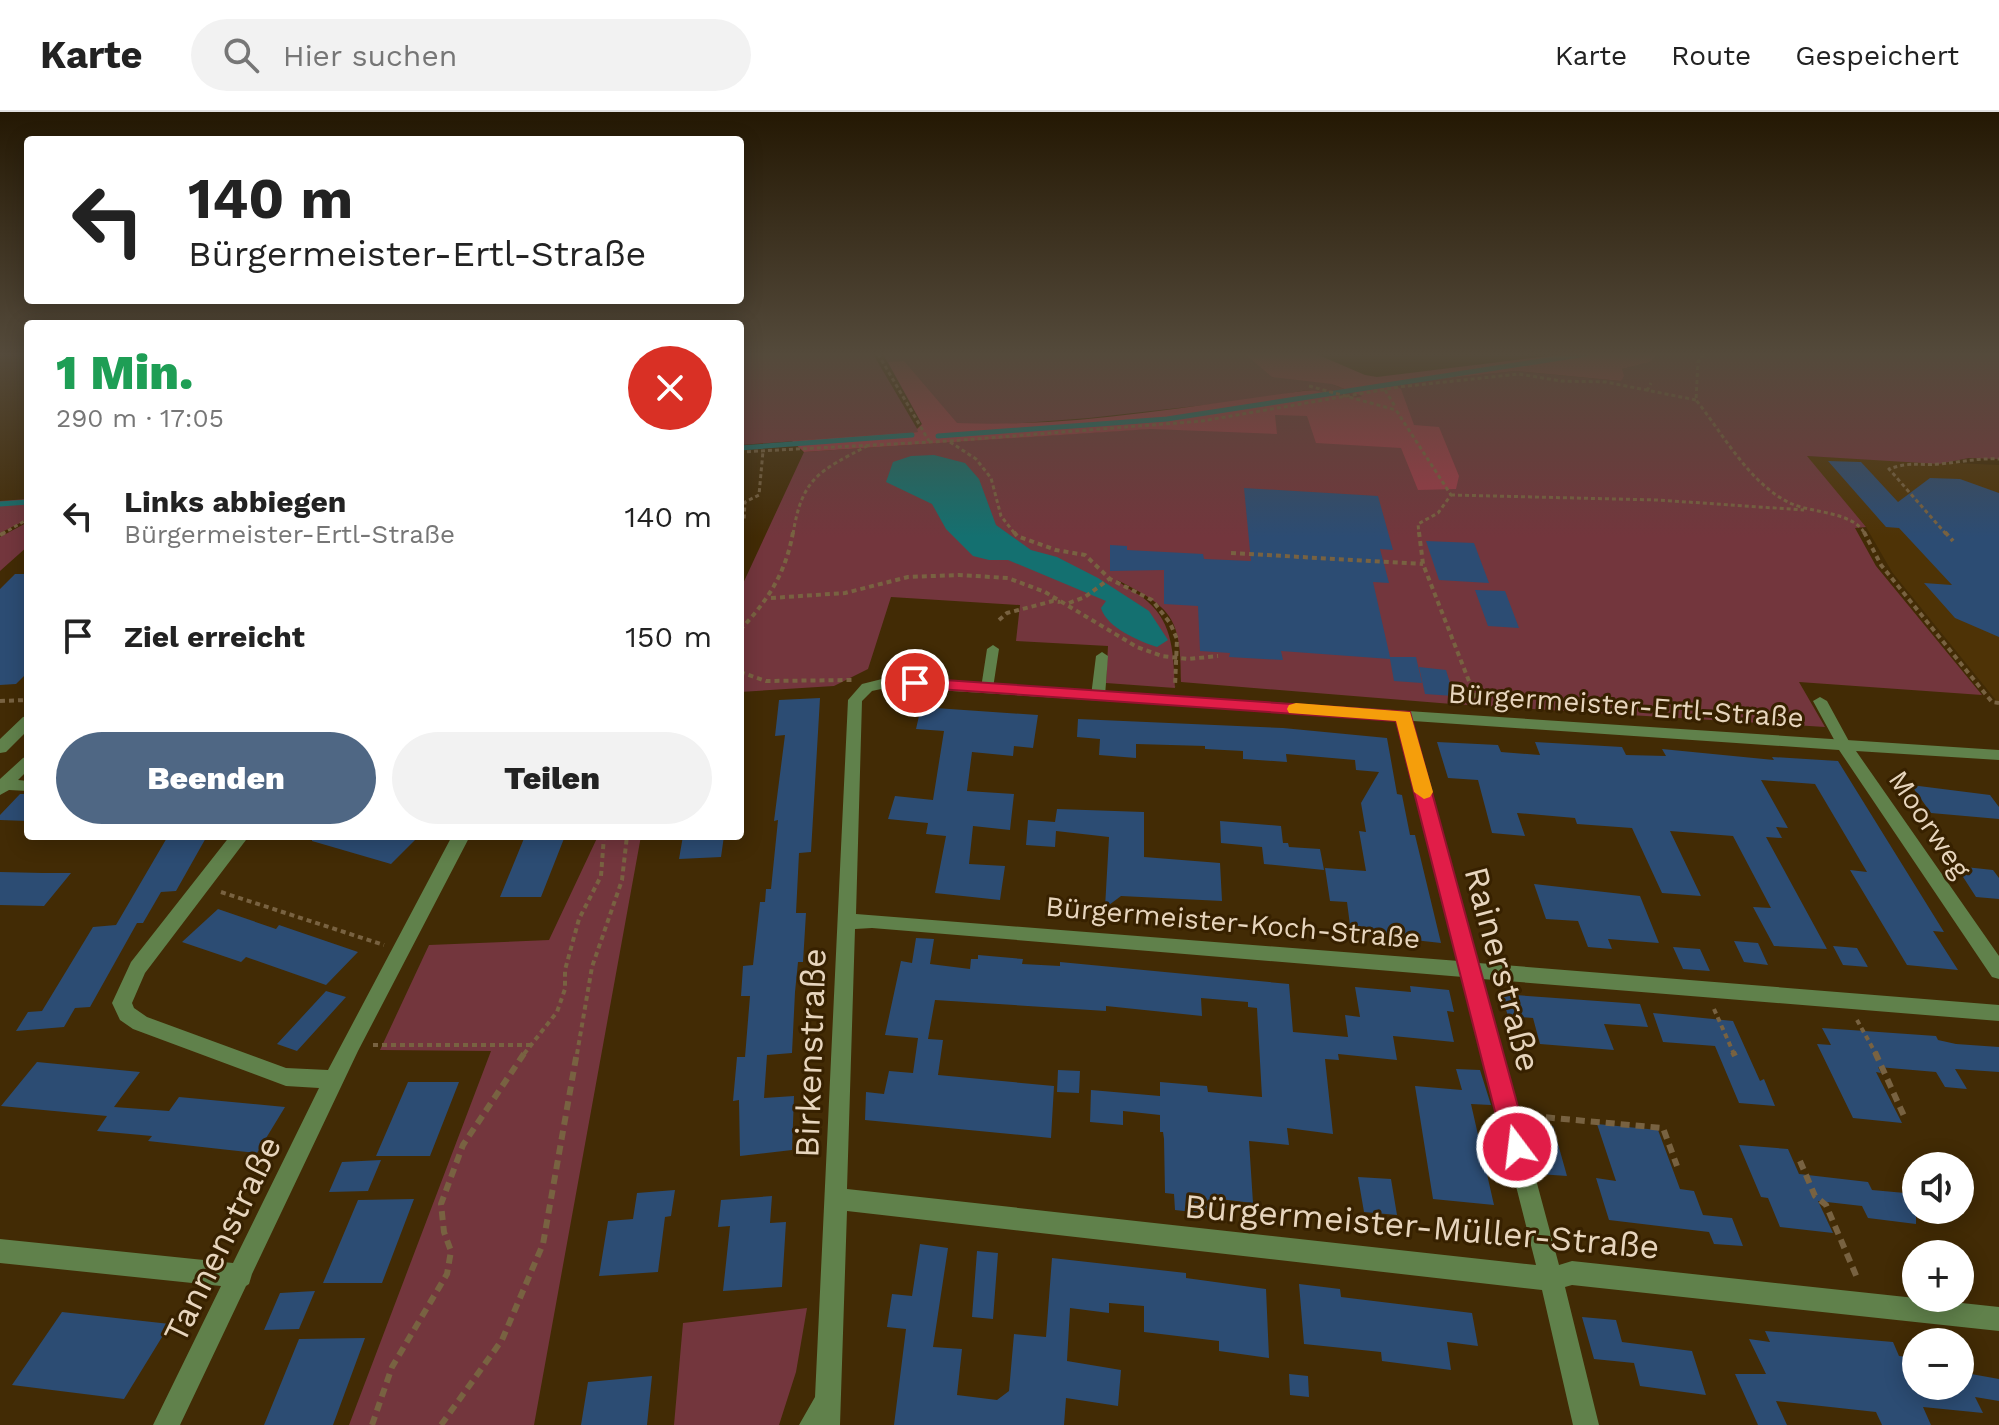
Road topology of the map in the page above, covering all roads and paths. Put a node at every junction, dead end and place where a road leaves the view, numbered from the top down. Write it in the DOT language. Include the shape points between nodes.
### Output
graph roads {
  1 [pos="914,415"];
  2 [pos="1236,415"];
  3 [pos="1399,415"];
  4 [pos="1708,415"];
  5 [pos="949,441"];
  6 [pos="930,442"];
  7 [pos="869,445"];
  8 [pos="763,451"];
  9 [pos="744,452"];
  10 [pos="1999,459"];
  11 [pos="1772,493"];
  12 [pos="1451,495"];
  13 [pos="1765,508"];
  14 [pos="1812,511"];
  15 [pos="24,521"];
  16 [pos="744,521"];
  17 [pos="0,535"];
  18 [pos="1953,541"];
  19 [pos="1231,553"];
  20 [pos="1423,564"];
  21 [pos="1110,579"];
  22 [pos="771,598"];
  23 [pos="1068,603"];
  24 [pos="999,620"];
  25 [pos="744,626"];
  26 [pos="993,649"];
  27 [pos="1102,656"];
  28 [pos="1218,656"];
  29 [pos="1178,661"];
  30 [pos="744,673"];
  31 [pos="867,687"];
  32 [pos="987,688"];
  33 [pos="1098,696"];
  34 [pos="24,700"];
  35 [pos="0,701"];
  36 [pos="1176,701"];
  37 [pos="1820,701"];
  38 [pos="1999,703"];
  39 [pos="1404,716"];
  40 [pos="1484,721"];
  41 [pos="24,725"];
  42 [pos="1844,745"];
  43 [pos="0,748"];
  44 [pos="1999,755"];
  45 [pos="24,765"];
  46 [pos="2,786"];
  47 [pos="24,786"];
  48 [pos="237,840"];
  49 [pos="459,840"];
  50 [pos="604,840"];
  51 [pos="627,840"];
  52 [pos="203,886"];
  53 [pos="845,922"];
  54 [pos="401,951"];
  55 [pos="1471,969"];
  56 [pos="1999,971"];
  57 [pos="1705,989"];
  58 [pos="1846,1000"];
  59 [pos="1999,1013"];
  60 [pos="351,1045"];
  61 [pos="531,1045"];
  62 [pos="1735,1056"];
  63 [pos="335,1080"];
  64 [pos="1508,1114"];
  65 [pos="1904,1116"];
  66 [pos="1800,1161"];
  67 [pos="1677,1166"];
  68 [pos="838,1199"];
  69 [pos="0,1251"];
  70 [pos="241,1276"];
  71 [pos="1551,1279"];
  72 [pos="1868,1305"];
  73 [pos="1999,1319"];
  74 [pos="827,1413"];
  75 [pos="166,1425"];
  76 [pos="372,1425"];
  77 [pos="441,1425"];
  78 [pos="812,1425"];
  79 [pos="1586,1425"];
  1 -- 6 [label="path"];
  2 -- 5 [label="path"];
  3 -- 12 [label="path"];
  4 -- 11 [label="path"];
  5 -- 6 [label="path"];
  5 -- 21 [label="path" via="976,459 991,478 1001,516 1017,536 1085,555"];
  6 -- 7 [label="path"];
  7 -- 8 [label="path"];
  7 -- 22 [label="path" via="809,482"];
  8 -- 9 [label="path"];
  8 -- 16 [label="path" via="759,495 745,502"];
  10 -- 18 [label="path" via="1908,462 1889,469"];
  11 -- 13 [label="path" via="1774,501"];
  11 -- 14 [label="path"];
  12 -- 13 [label="path"];
  12 -- 20 [label="path" via="1438,513 1418,524"];
  13 -- 14 [label="path"];
  14 -- 38 [label="path" via="1862,527 1881,565 1992,702"];
  15 -- 17 [label="path"];
  19 -- 20 [label="path"];
  20 -- 40 [label="path"];
  21 -- 23 [label="path"];
  21 -- 29 [label="path" via="1152,600 1177,639"];
  22 -- 23 [label="path" via="942,575 1016,580"];
  22 -- 25 [label="path"];
  23 -- 24 [label="path" via="1053,601"];
  23 -- 29 [label="path" via="1127,644"];
  26 -- 32 [label="lane"];
  27 -- 33 [label="lane"];
  28 -- 29 [label="path"];
  29 -- 36 [label="path"];
  30 -- 31 [label="path" via="766,681 847,679"];
  31 -- 32 [label="street, Bürgermeister-Ertl-Straße" via="890,682"];
  31 -- 53 [label="street, Birkenstraße" via="855,700"];
  32 -- 33 [label="street, Bürgermeister-Ertl-Straße"];
  33 -- 36 [label="street, Bürgermeister-Ertl-Straße"];
  34 -- 35 [label="path"];
  36 -- 39 [label="street, Bürgermeister-Ertl-Straße"];
  37 -- 42 [label="lane"];
  39 -- 40 [label="street, Bürgermeister-Ertl-Straße"];
  39 -- 55 [label="street, Rainerstraße"];
  40 -- 42 [label="street, Bürgermeister-Ertl-Straße"];
  41 -- 43 [label="street"];
  42 -- 44 [label="street, Bürgermeister-Ertl-Straße"];
  42 -- 56 [label="street, Moorweg"];
  45 -- 46 [label="lane"];
  46 -- 47 [label="lane"];
  48 -- 52 [label="street"];
  49 -- 54 [label="street, Tannenstraße"];
  50 -- 61 [label="path" via="601,876 579,919 557,1012"];
  51 -- 77 [label="path" via="622,880 592,967 543,1244 502,1340"];
  52 -- 54 [label="path"];
  52 -- 63 [label="street" via="138,968 122,1003 127,1014 286,1077"];
  53 -- 55 [label="street, Bürgermeister-Koch-Straße"];
  53 -- 68 [label="street, Birkenstraße"];
  54 -- 60 [label="street, Tannenstraße"];
  55 -- 57 [label="street, Bürgermeister-Koch-Straße"];
  55 -- 64 [label="street, Rainerstraße"];
  57 -- 58 [label="street, Bürgermeister-Koch-Straße"];
  57 -- 62 [label="path"];
  58 -- 59 [label="street, Bürgermeister-Koch-Straße"];
  58 -- 65 [label="path"];
  60 -- 61 [label="path"];
  60 -- 63 [label="street, Tannenstraße"];
  61 -- 76 [label="path" via="463,1145 441,1204 451,1251 447,1274 392,1367"];
  63 -- 70 [label="street, Tannenstraße"];
  64 -- 67 [label="path" via="1663,1128"];
  64 -- 71 [label="street, Rainerstraße"];
  66 -- 72 [label="path" via="1815,1196 1826,1205"];
  68 -- 71 [label="street, Bürgermeister-Müller-Straße"];
  68 -- 74 [label="street, Birkenstraße"];
  69 -- 70 [label="street"];
  70 -- 75 [label="street, Tannenstraße"];
  71 -- 72 [label="street, Bürgermeister-Müller-Straße" via="1572,1273"];
  71 -- 79 [label="street, Rainerstraße"];
  72 -- 73 [label="street, Bürgermeister-Müller-Straße"];
  74 -- 78 [label="street"];
}
